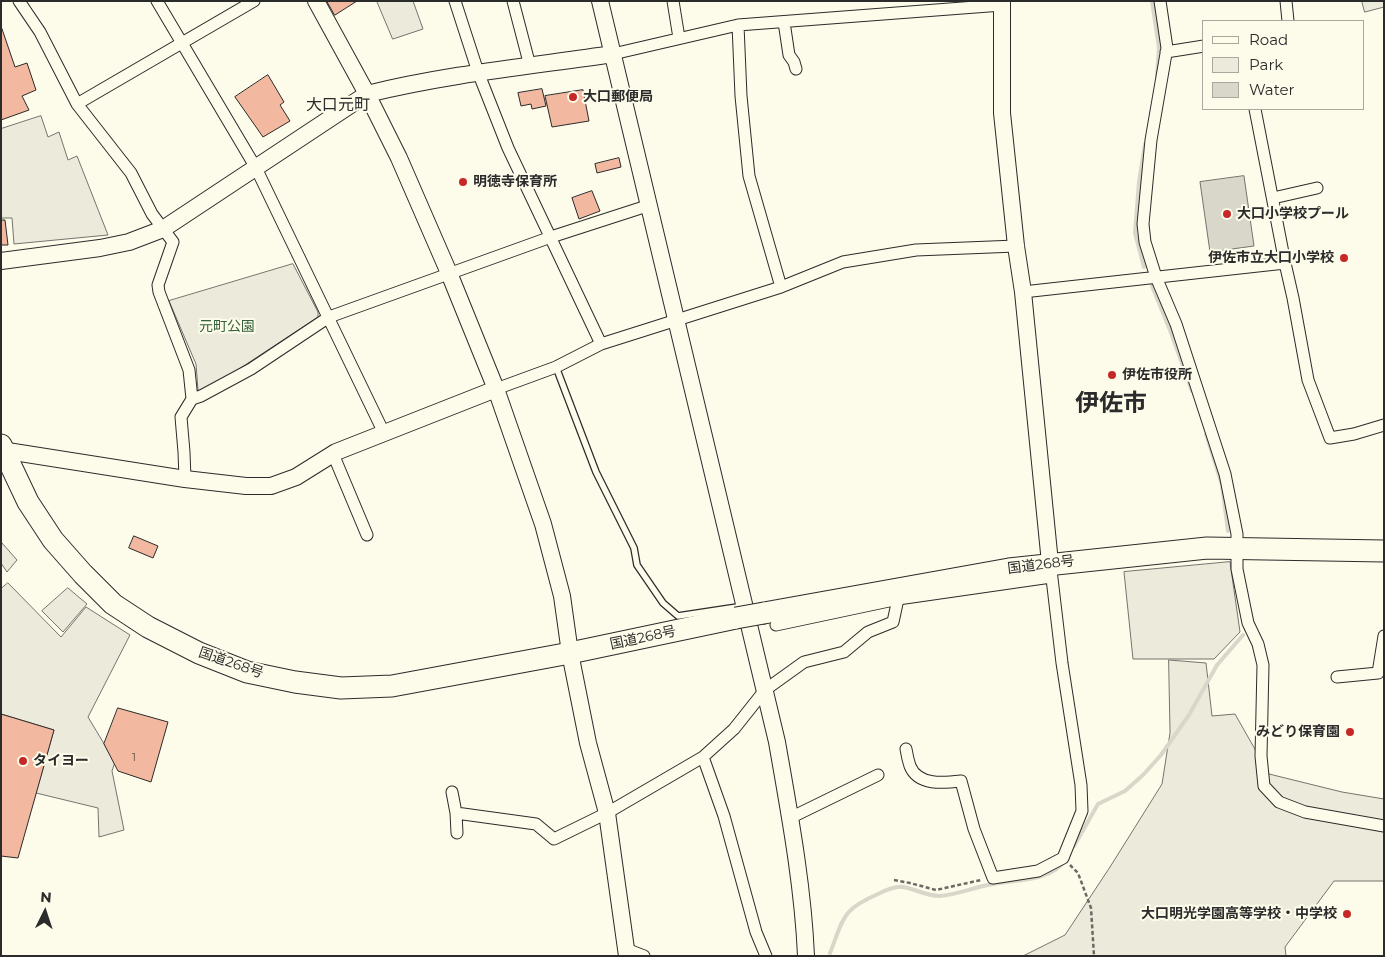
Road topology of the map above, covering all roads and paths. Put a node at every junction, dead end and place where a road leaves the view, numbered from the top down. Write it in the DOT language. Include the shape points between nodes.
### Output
graph roads {
  1 [pos="19,1"];
  2 [pos="157,1"];
  3 [pos="254,1"];
  4 [pos="316,1"];
  5 [pos="455,1"];
  6 [pos="513,1"];
  7 [pos="600,1"];
  8 [pos="673,1"];
  9 [pos="1160,1"];
  10 [pos="1286,1"];
  11 [pos="1002,3"];
  12 [pos="1288,20"];
  13 [pos="784,22"];
  14 [pos="738,25"];
  15 [pos="679,38"];
  16 [pos="182,43"];
  17 [pos="1202,46"];
  18 [pos="1166,52"];
  19 [pos="613,54"];
  20 [pos="530,66"];
  21 [pos="796,69"];
  22 [pos="478,72"];
  23 [pos="367,94"];
  24 [pos="77,104"];
  25 [pos="1255,110"];
  26 [pos="256,168"];
  27 [pos="1317,188"];
  28 [pos="1273,198"];
  29 [pos="650,205"];
  30 [pos="163,229"];
  31 [pos="550,237"];
  32 [pos="1016,246"];
  33 [pos="1,261"];
  34 [pos="1285,262"];
  35 [pos="449,273"];
  36 [pos="1156,277"];
  37 [pos="781,287"];
  38 [pos="1023,292"];
  39 [pos="329,317"];
  40 [pos="678,321"];
  41 [pos="601,344"];
  42 [pos="556,367"];
  43 [pos="496,389"];
  44 [pos="192,399"];
  45 [pos="1384,425"];
  46 [pos="384,433"];
  47 [pos="2,448"];
  48 [pos="333,454"];
  49 [pos="185,479"];
  50 [pos="367,535"];
  51 [pos="1237,547"];
  52 [pos="1384,551"];
  53 [pos="1051,570"];
  54 [pos="898,599"];
  55 [pos="755,616"];
  56 [pos="1384,636"];
  57 [pos="570,653"];
  58 [pos="1337,676"];
  59 [pos="765,690"];
  60 [pos="906,749"];
  61 [pos="703,757"];
  62 [pos="878,775"];
  63 [pos="452,792"];
  64 [pos="456,813"];
  65 [pos="607,813"];
  66 [pos="790,818"];
  67 [pos="1384,826"];
  68 [pos="457,833"];
  69 [pos="1063,858"];
  70 [pos="993,878"];
  71 [pos="894,880"];
  72 [pos="627,952"];
  73 [pos="644,956"];
  74 [pos="766,956"];
  75 [pos="806,956"];
  76 [pos="1094,956"];
  1 -- 24 [label="street" via="40,32"];
  2 -- 16 [label="street"];
  3 -- 16 [label="street"];
  4 -- 23 [label="street"];
  5 -- 22 [label="street"];
  6 -- 20 [label="street"];
  7 -- 19 [label="street"];
  8 -- 15 [label="street"];
  9 -- 18 [label="street"];
  10 -- 12 [label="street"];
  11 -- 13 [label="street"];
  11 -- 32 [label="street" via="1002,113"];
  13 -- 14 [label="street"];
  13 -- 21 [label="street" via="788,54"];
  14 -- 15 [label="street"];
  14 -- 37 [label="street" via="740,96 749,176"];
  15 -- 19 [label="street"];
  16 -- 24 [label="street"];
  16 -- 26 [label="street"];
  17 -- 18 [label="street"];
  18 -- 36 [label="street" via="1151,140 1143,224"];
  19 -- 20 [label="street"];
  19 -- 29 [label="street"];
  20 -- 22 [label="street"];
  22 -- 23 [label="street"];
  22 -- 31 [label="street" via="508,148"];
  23 -- 26 [label="street"];
  23 -- 35 [label="street"];
  24 -- 30 [label="street" via="131,173"];
  25 -- 28 [label="street"];
  26 -- 30 [label="street"];
  26 -- 39 [label="street"];
  27 -- 28 [label="street"];
  28 -- 34 [label="street"];
  29 -- 31 [label="street"];
  29 -- 40 [label="street"];
  30 -- 33 [label="street" via="129,242 100,248"];
  30 -- 44 [label="street" via="173,242 158,285 159,292 187,362"];
  31 -- 35 [label="street"];
  31 -- 41 [label="street"];
  32 -- 37 [label="street" via="916,250 843,262"];
  32 -- 38 [label="street"];
  34 -- 36 [label="street"];
  34 -- 45 [label="street" via="1308,380 1330,438"];
  35 -- 39 [label="street"];
  35 -- 43 [label="street"];
  36 -- 38 [label="street"];
  36 -- 51 [label="street" via="1176,324 1225,474"];
  37 -- 40 [label="street"];
  38 -- 53 [label="street"];
  39 -- 44 [label="street" via="251,369"];
  39 -- 46 [label="street"];
  40 -- 41 [label="street"];
  40 -- 55 [label="street"];
  41 -- 42 [label="street"];
  42 -- 43 [label="street"];
  42 -- 55 [label="lane" via="596,472 634,548 637,565 663,603 678,616"];
  43 -- 46 [label="street"];
  43 -- 57 [label="street" via="543,524 562,596"];
  44 -- 49 [label="street" via="181,417"];
  46 -- 48 [label="street"];
  47 -- 49 [label="street"];
  47 -- 57 [label="highway, 国道268号" via="28,502 53,540 113,604 173,640 247,672 341,688 392,686"];
  48 -- 49 [label="street" via="296,477 272,486"];
  48 -- 50 [label="street"];
  51 -- 52 [label="highway, 国道268号"];
  51 -- 53 [label="highway, 国道268号" via="1208,548"];
  51 -- 67 [label="street" via="1237,569 1248,623 1263,665 1261,756 1264,786 1279,802 1305,812"];
  53 -- 54 [label="street"];
  53 -- 55 [label="highway, 国道268号" via="1009,569"];
  53 -- 69 [label="street" via="1082,811"];
  54 -- 55 [label="street"];
  54 -- 59 [label="street" via="893,622 868,632 844,652 804,662"];
  55 -- 57 [label="highway, 国道268号"];
  55 -- 59 [label="street"];
  56 -- 58 [label="street" via="1378,673"];
  57 -- 65 [label="street" via="588,743"];
  59 -- 61 [label="street" via="734,728"];
  59 -- 66 [label="street"];
  60 -- 70 [label="street" via="910,768 918,776 942,784 961,781 974,830"];
  61 -- 65 [label="street"];
  61 -- 74 [label="street"];
  62 -- 66 [label="street"];
  63 -- 64 [label="street"];
  64 -- 65 [label="street" via="536,824 554,840"];
  64 -- 68 [label="street"];
  65 -- 72 [label="street"];
  66 -- 75 [label="street"];
  69 -- 70 [label="street" via="1038,871"];
  69 -- 76 [label="path" via="1078,873 1091,908"];
  70 -- 71 [label="path" via="936,890"];
  72 -- 73 [label="street"];
}
